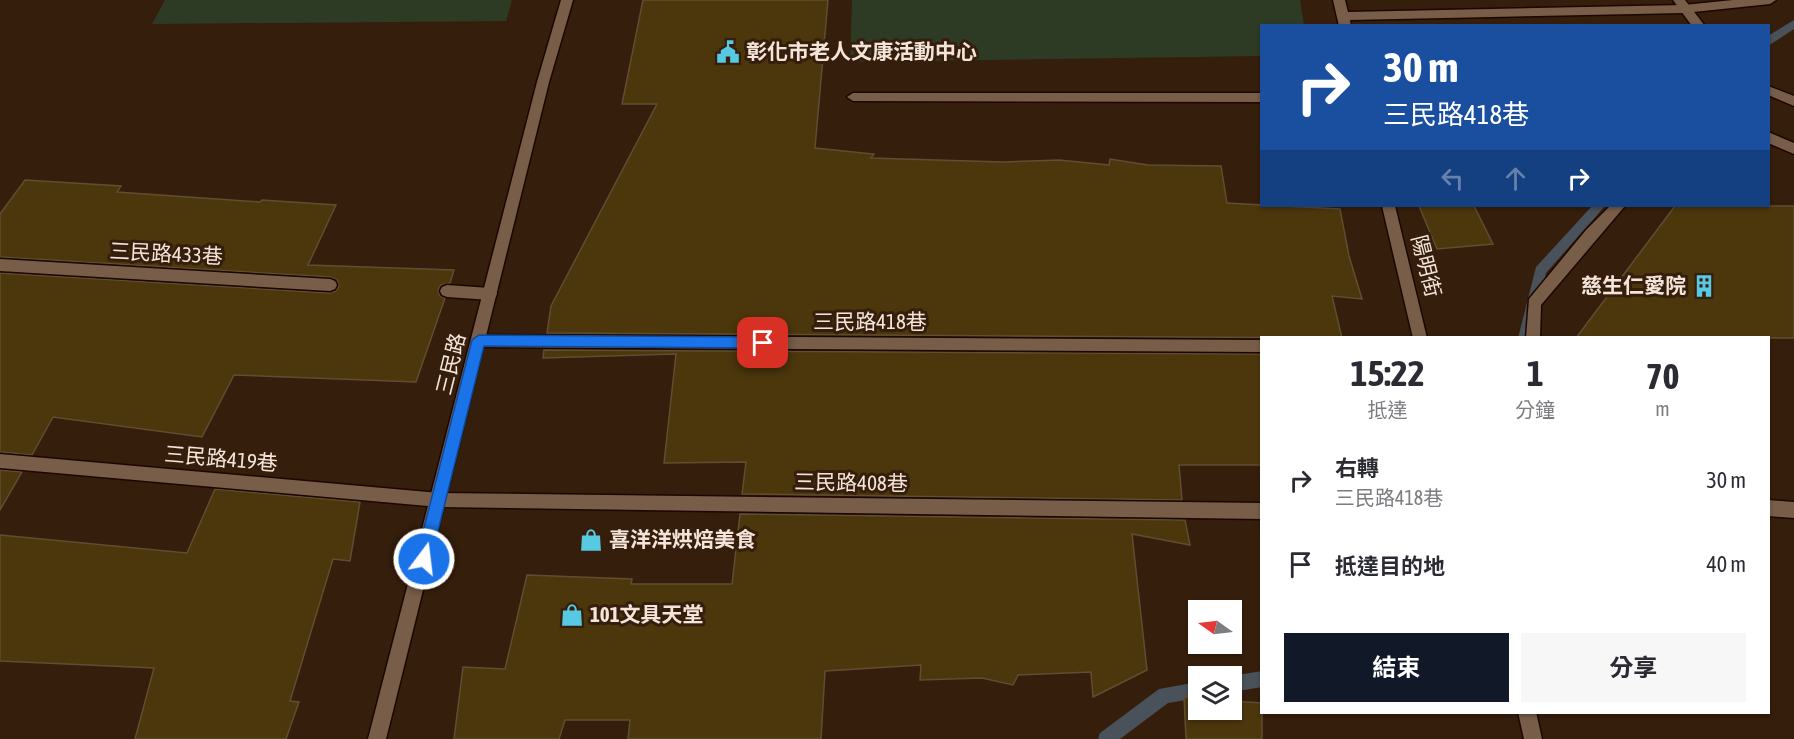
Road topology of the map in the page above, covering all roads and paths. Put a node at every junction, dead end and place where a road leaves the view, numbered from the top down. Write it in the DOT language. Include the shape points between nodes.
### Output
graph roads {
  1 [pos="567,0"];
  2 [pos="1339,0"];
  3 [pos="1770,0"];
  4 [pos="1681,4"];
  5 [pos="1344,21"];
  6 [pos="1697,24"];
  7 [pos="1770,91"];
  8 [pos="853,97"];
  9 [pos="1260,98"];
  10 [pos="1794,101"];
  11 [pos="1770,138"];
  12 [pos="1794,149"];
  13 [pos="1388,207"];
  14 [pos="1617,207"];
  15 [pos="0,266"];
  16 [pos="330,285"];
  17 [pos="447,291"];
  18 [pos="490,294"];
  19 [pos="1420,336"];
  20 [pos="1533,336"];
  21 [pos="479,340"];
  22 [pos="1260,346"];
  23 [pos="0,461"];
  24 [pos="439,500"];
  25 [pos="1770,508"];
  26 [pos="1794,510"];
  27 [pos="1260,511"];
  28 [pos="1527,714"];
  29 [pos="377,739"];
  30 [pos="1533,739"];
  1 -- 18 [label="street, 三民路"];
  2 -- 5 [label="street"];
  3 -- 4 [label="street"];
  4 -- 5 [label="street"];
  4 -- 6 [label="street"];
  7 -- 10 [label="street"];
  8 -- 9 [label="street"];
  11 -- 12 [label="street"];
  13 -- 19 [label="street, 陽明街"];
  14 -- 20 [label="street" via="1534,303"];
  15 -- 16 [label="street, 三民路433巷"];
  17 -- 18 [label="street"];
  18 -- 21 [label="street, 三民路"];
  21 -- 22 [label="street, 三民路418巷"];
  21 -- 24 [label="street, 三民路"];
  23 -- 24 [label="street, 三民路419巷"];
  24 -- 27 [label="street, 三民路408巷"];
  24 -- 29 [label="street, 三民路"];
  25 -- 26 [label="street"];
  28 -- 30 [label="street"];
}
